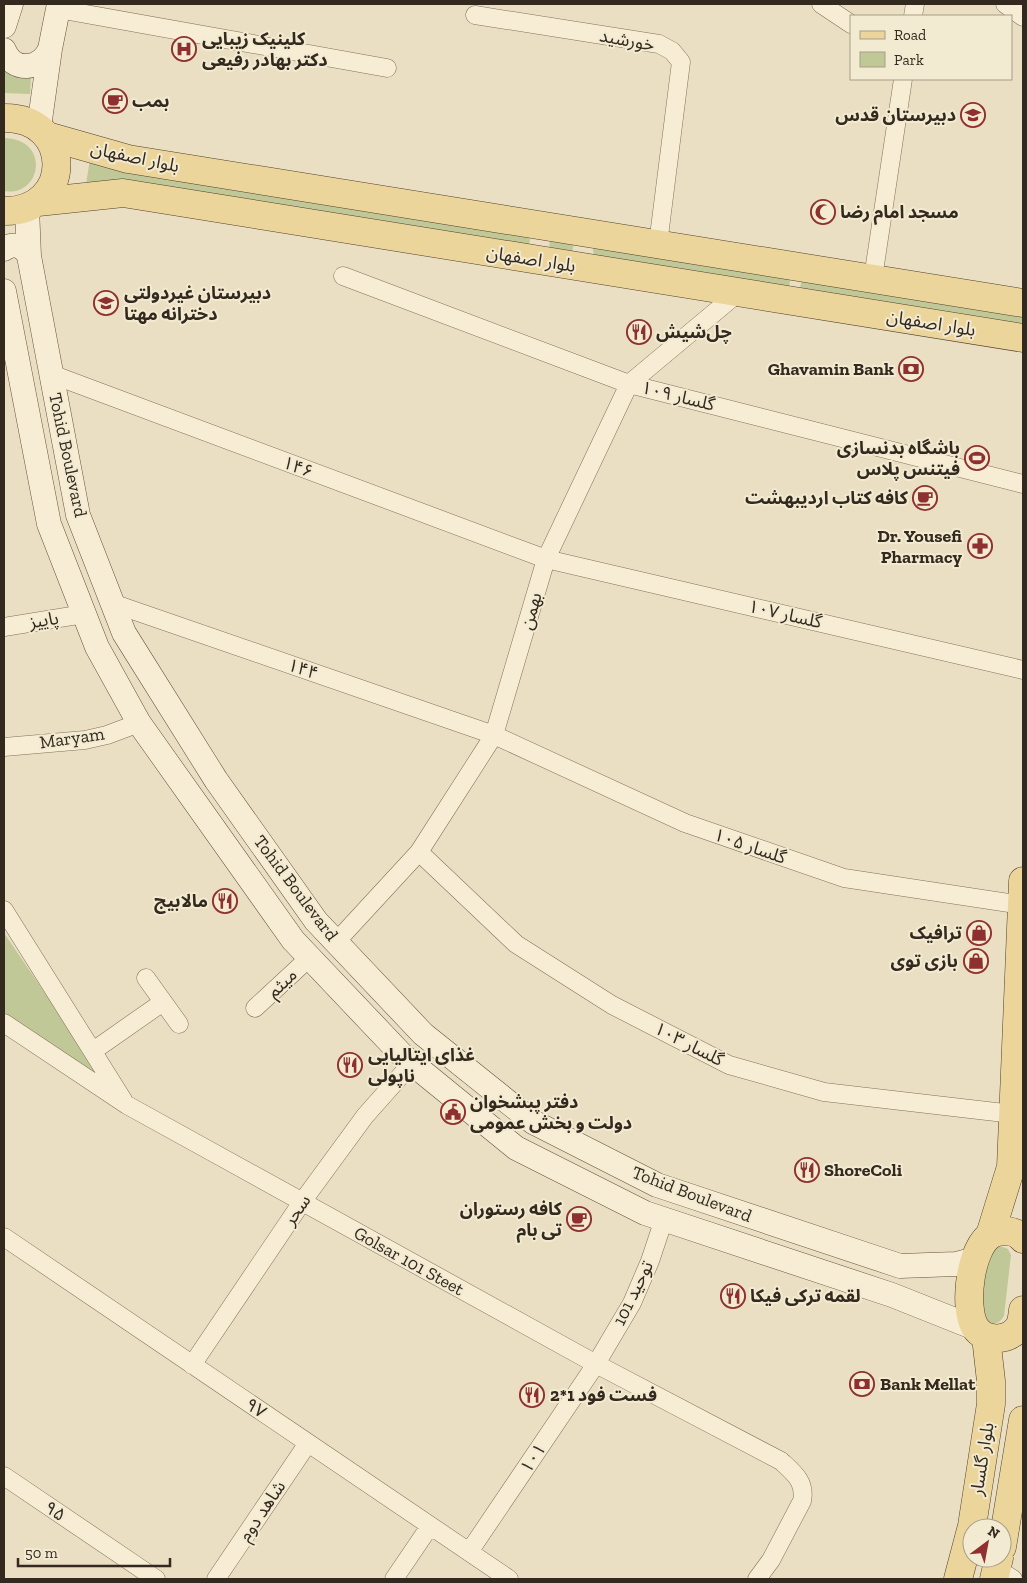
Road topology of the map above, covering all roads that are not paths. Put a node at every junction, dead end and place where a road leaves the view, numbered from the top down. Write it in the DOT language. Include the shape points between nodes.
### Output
graph roads {
  1 [pos="11,4"];
  2 [pos="822,4"];
  3 [pos="1005,4"];
  4 [pos="58,6"];
  5 [pos="475,15"];
  6 [pos="1023,17"];
  7 [pos="850,23"];
  8 [pos="4,26"];
  9 [pos="50,49"];
  10 [pos="4,50"];
  11 [pos="387,68"];
  12 [pos="903,80"];
  13 [pos="4,118"];
  14 [pos="43,132"];
  15 [pos="23,207"];
  16 [pos="564,229"];
  17 [pos="658,244"];
  18 [pos="4,249"];
  19 [pos="29,256"];
  20 [pos="559,263"];
  21 [pos="343,276"];
  22 [pos="873,278"];
  23 [pos="4,291"];
  24 [pos="739,292"];
  25 [pos="1023,303"];
  26 [pos="1023,338"];
  27 [pos="51,374"];
  28 [pos="629,384"];
  29 [pos="1023,484"];
  30 [pos="546,559"];
  31 [pos="112,603"];
  32 [pos="84,614"];
  33 [pos="4,627"];
  34 [pos="1023,670"];
  35 [pos="139,723"];
  36 [pos="494,735"];
  37 [pos="4,747"];
  38 [pos="419,852"];
  39 [pos="1023,897"];
  40 [pos="4,910"];
  41 [pos="336,942"];
  42 [pos="310,958"];
  43 [pos="146,978"];
  44 [pos="163,1002"];
  45 [pos="255,1008"];
  46 [pos="4,1023"];
  47 [pos="179,1024"];
  48 [pos="431,1040"];
  49 [pos="93,1051"];
  50 [pos="412,1063"];
  51 [pos="127,1105"];
  52 [pos="1013,1114"];
  53 [pos="672,1190"];
  54 [pos="302,1202"];
  55 [pos="664,1219"];
  56 [pos="990,1235"];
  57 [pos="4,1237"];
  58 [pos="1023,1239"];
  59 [pos="976,1259"];
  60 [pos="1023,1323"];
  61 [pos="981,1332"];
  62 [pos="596,1364"];
  63 [pos="192,1365"];
  64 [pos="1023,1420"];
  65 [pos="308,1443"];
  66 [pos="4,1476"];
  67 [pos="1019,1477"];
  68 [pos="1011,1518"];
  69 [pos="430,1526"];
  70 [pos="469,1552"];
  71 [pos="765,1577"];
  72 [pos="156,1579"];
  73 [pos="216,1579"];
  74 [pos="394,1579"];
  75 [pos="509,1579"];
  76 [pos="958,1579"];
  1 -- 8 [label="main road"];
  2 -- 7 [label="street"];
  3 -- 6 [label="street"];
  4 -- 9 [label="main road"];
  4 -- 11 [label="street"];
  5 -- 17 [label="street, خورشید" via="659,44 681,62"];
  9 -- 10 [label="main road" via="42,61 29,66 14,63"];
  9 -- 14 [label="main road"];
  12 -- 22 [label="street"];
  13 -- 14 [label="main road, بلوار اصفهان" via="22,119"];
  14 -- 15 [label="main road" via="54,147 56,171 53,183 47,194"];
  14 -- 16 [label="main road, بلوار اصفهان" via="128,159"];
  15 -- 19 [label="main road, Tohid Boulevard"];
  15 -- 20 [label="main road, بلوار اصفهان" via="123,193"];
  16 -- 17 [label="main road, بلوار اصفهان"];
  16 -- 20 [label="main road" via="575,236 578,249 572,260"];
  17 -- 22 [label="main road, بلوار اصفهان"];
  18 -- 19 [label="main road" via="17,246 27,251"];
  19 -- 27 [label="main road, Tohid Boulevard"];
  20 -- 24 [label="main road, بلوار اصفهان"];
  21 -- 28 [label="street, گلسار ۱۰۹"];
  22 -- 25 [label="main road, بلوار اصفهان"];
  23 -- 32 [label="main road, Tohid Boulevard" via="49,524"];
  24 -- 26 [label="main road, بلوار اصفهان"];
  24 -- 28 [label="street, بهمن"];
  27 -- 30 [label="street, ۱۴۶"];
  27 -- 31 [label="main road, Tohid Boulevard" via="78,515"];
  28 -- 29 [label="street, گلسار ۱۰۹"];
  28 -- 30 [label="street, بهمن"];
  30 -- 34 [label="street, گلسار ۱۰۷"];
  30 -- 36 [label="street, بهمن"];
  31 -- 36 [label="street, ۱۴۴"];
  31 -- 41 [label="main road, Tohid Boulevard" via="124,633 216,780 316,921"];
  32 -- 33 [label="street, پاییز"];
  32 -- 35 [label="main road, Tohid Boulevard" via="97,647"];
  35 -- 37 [label="street, Maryam" via="85,740"];
  35 -- 42 [label="main road, Tohid Boulevard" via="293,940"];
  36 -- 38 [label="street, بهمن"];
  36 -- 39 [label="street, گلسار ۱۰۵" via="685,823 844,878"];
  38 -- 41 [label="street, بهمن"];
  38 -- 52 [label="street, گلسار ۱۰۳" via="516,944 612,1005 729,1065 824,1092"];
  39 -- 52 [label="main road, بلوار گلسار"];
  40 -- 49 [label="street"];
  41 -- 48 [label="main road, Tohid Boulevard"];
  42 -- 45 [label="street, میثم"];
  42 -- 50 [label="main road, Tohid Boulevard"];
  43 -- 44 [label="street"];
  44 -- 47 [label="street"];
  44 -- 49 [label="street"];
  46 -- 51 [label="street, Golsar 101 Steet"];
  48 -- 50 [label="main road"];
  48 -- 53 [label="main road, Tohid Boulevard" via="533,1122"];
  49 -- 51 [label="street"];
  50 -- 54 [label="street, سحر" via="365,1116"];
  50 -- 55 [label="main road, Tohid Boulevard" via="516,1148 645,1213"];
  51 -- 54 [label="street, Golsar 101 Steet"];
  52 -- 56 [label="main road, بلوار گلسار" via="1011,1167"];
  53 -- 55 [label="main road"];
  53 -- 59 [label="main road, Tohid Boulevard" via="900,1266 956,1264"];
  54 -- 62 [label="street, Golsar 101 Steet"];
  54 -- 63 [label="street, سحر"];
  55 -- 61 [label="main road, Tohid Boulevard" via="892,1295"];
  55 -- 62 [label="street, توحید 101" via="632,1303"];
  56 -- 58 [label="main road" via="1012,1232"];
  56 -- 59 [label="main road, بلوار گلسار"];
  57 -- 63 [label="street, ۹۷"];
  59 -- 61 [label="main road, بلوار گلسار" via="969,1303"];
  60 -- 61 [label="main road" via="1009,1336 998,1339"];
  61 -- 76 [label="main road, بلوار گلسار" via="992,1381 991,1404 972,1526"];
  62 -- 70 [label="street, ۱۰۱"];
  62 -- 71 [label="street, Golsar 101 Steet" via="781,1461 794,1472 804,1491 802,1501"];
  63 -- 65 [label="street, ۹۷"];
  64 -- 67 [label="main road, بلوار گلسار"];
  65 -- 69 [label="street, ۹۷"];
  65 -- 73 [label="street, شاهد دوم"];
  66 -- 72 [label="street, ۹۵"];
  67 -- 68 [label="main road, بلوار گلسار"];
  69 -- 70 [label="street, ۹۷"];
  69 -- 74 [label="street"];
  70 -- 75 [label="street, ۹۷"];
}
